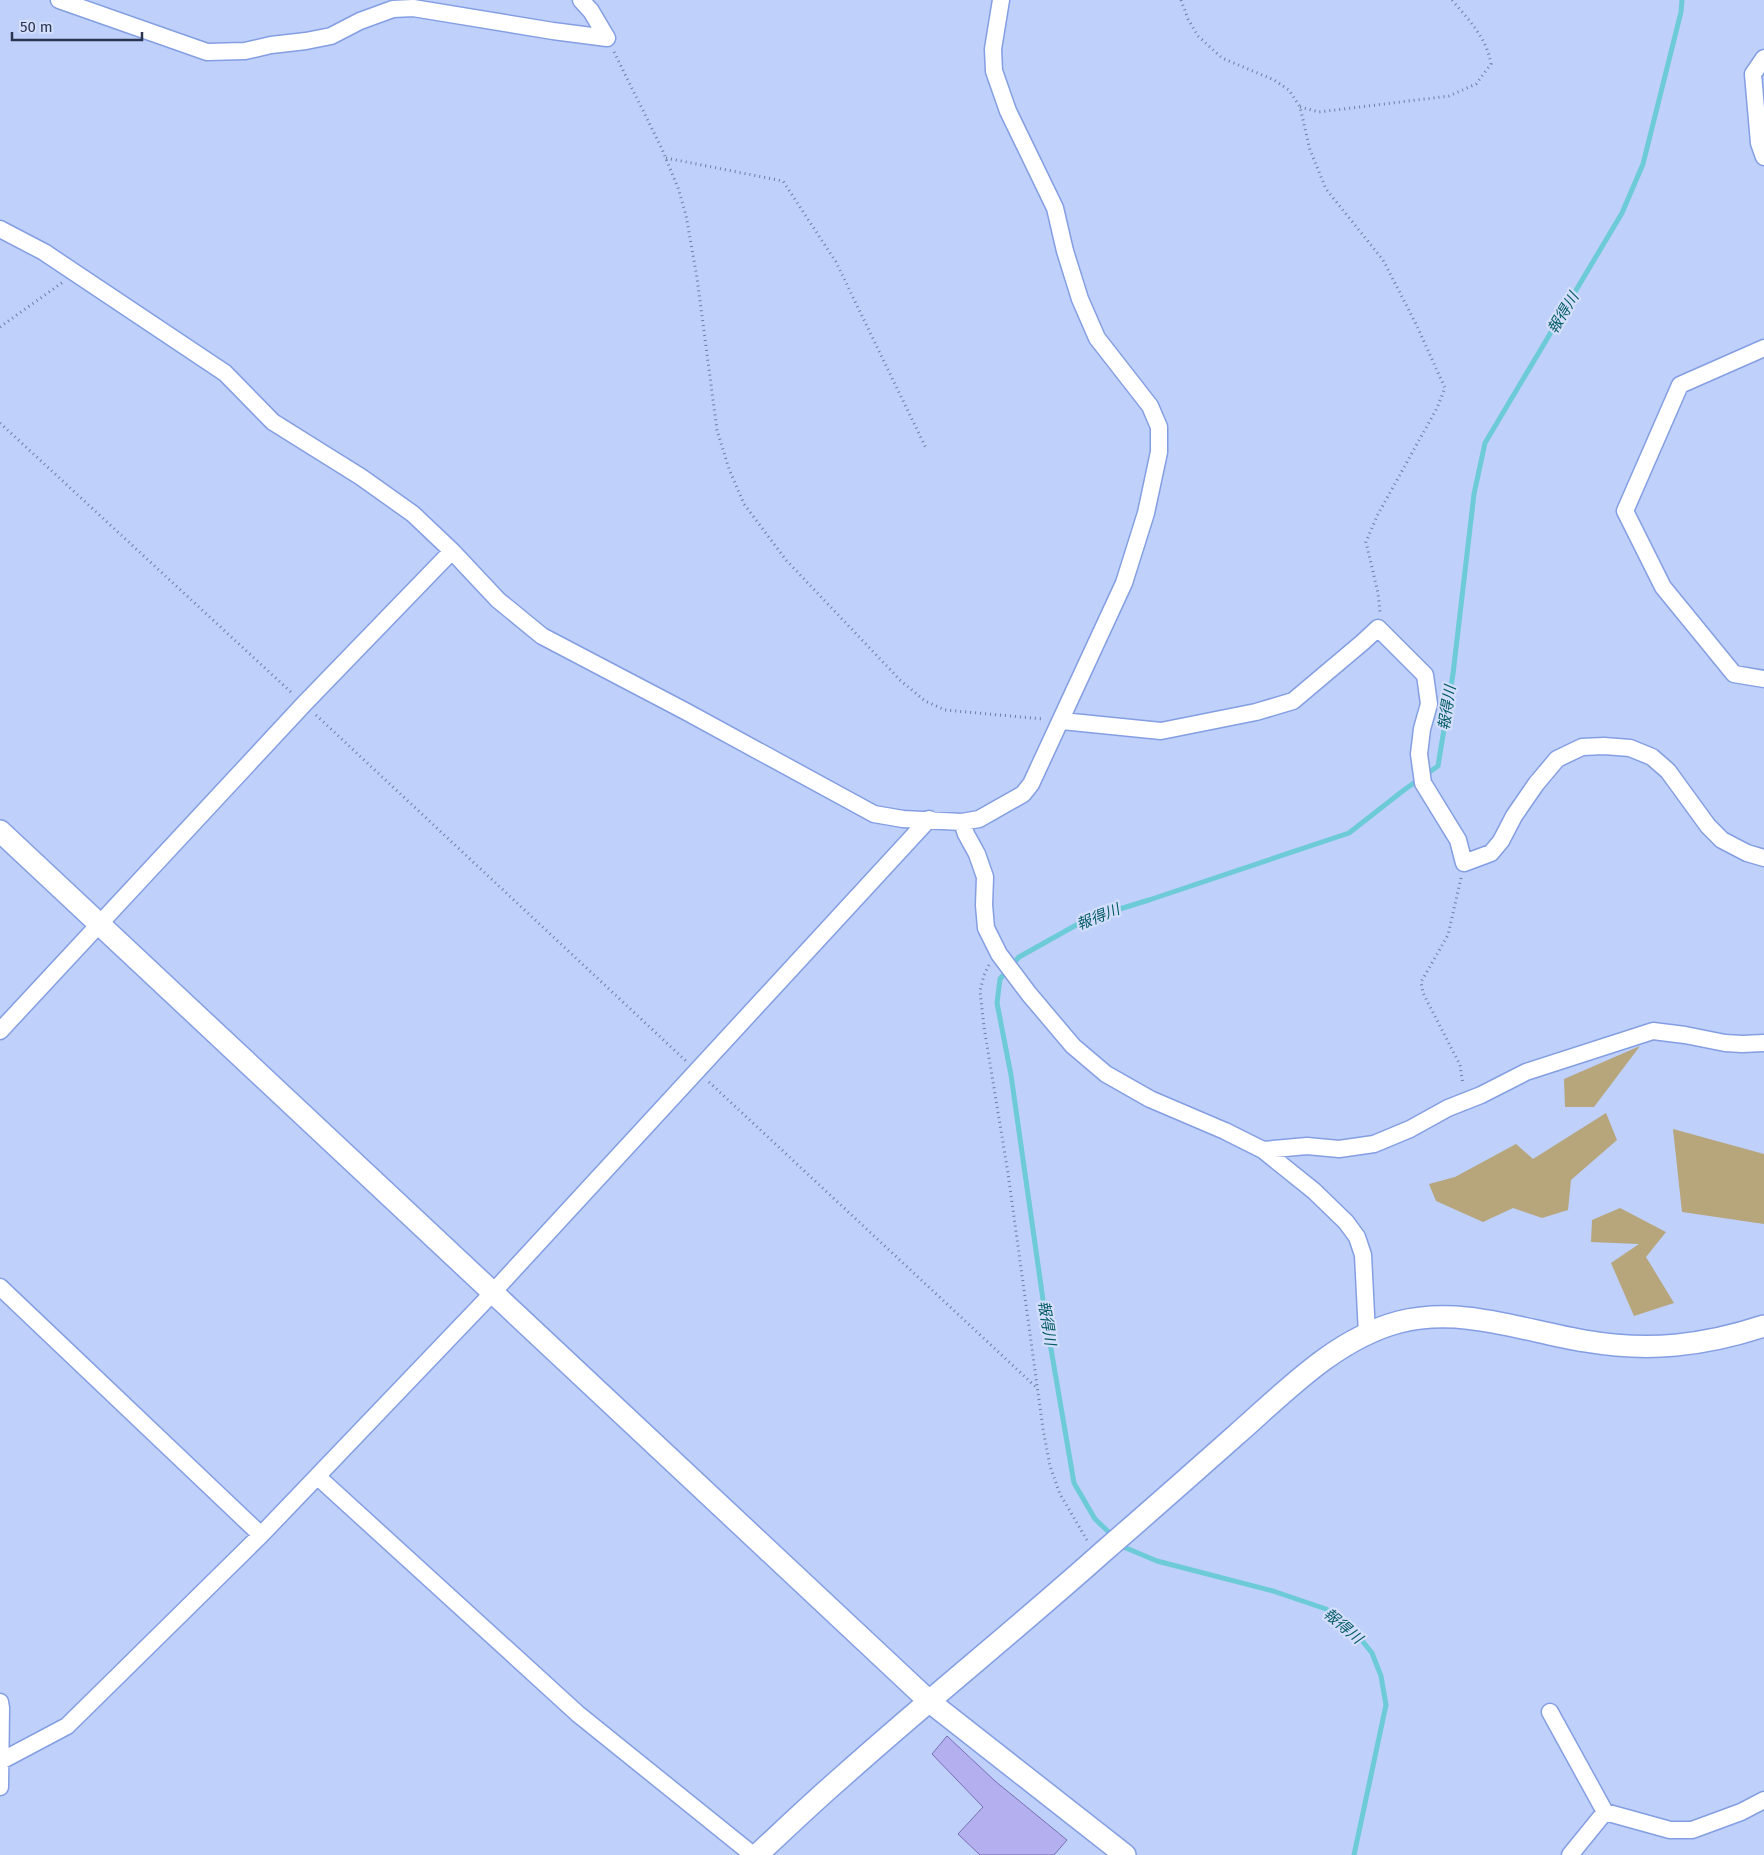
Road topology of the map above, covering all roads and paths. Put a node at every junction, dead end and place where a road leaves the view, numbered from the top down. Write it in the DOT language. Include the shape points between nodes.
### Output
graph roads {
  1 [pos="59,0"];
  2 [pos="580,0"];
  3 [pos="1001,0"];
  4 [pos="1181,0"];
  5 [pos="1452,0"];
  6 [pos="607,38"];
  7 [pos="1764,58"];
  8 [pos="1300,107"];
  9 [pos="1764,156"];
  10 [pos="666,158"];
  11 [pos="0,229"];
  12 [pos="76,272"];
  13 [pos="0,327"];
  14 [pos="1764,348"];
  15 [pos="0,423"];
  16 [pos="926,448"];
  17 [pos="452,551"];
  18 [pos="1378,628"];
  19 [pos="1764,679"];
  20 [pos="304,704"];
  21 [pos="1062,721"];
  22 [pos="929,819"];
  23 [pos="962,822"];
  24 [pos="0,831"];
  25 [pos="1764,858"];
  26 [pos="1464,863"];
  27 [pos="100,924"];
  28 [pos="996,948"];
  29 [pos="0,1031"];
  30 [pos="1764,1043"];
  31 [pos="696,1071"];
  32 [pos="1466,1101"];
  33 [pos="1263,1150"];
  34 [pos="0,1287"];
  35 [pos="492,1292"];
  36 [pos="1764,1326"];
  37 [pos="1367,1334"];
  38 [pos="1037,1388"];
  39 [pos="318,1477"];
  40 [pos="262,1535"];
  41 [pos="1098,1557"];
  42 [pos="0,1702"];
  43 [pos="930,1702"];
  44 [pos="1550,1712"];
  45 [pos="1,1762"];
  46 [pos="0,1787"];
  47 [pos="1764,1800"];
  48 [pos="1605,1812"];
  49 [pos="753,1855"];
  50 [pos="757,1855"];
  51 [pos="1125,1855"];
  52 [pos="1570,1855"];
  1 -- 6 [label="street" via="207,52 245,51 331,36 393,9 413,8"];
  2 -- 6 [label="street" via="591,11"];
  3 -- 21 [label="street" via="993,49 994,71 1008,111 1055,208 1071,270 1096,338 1150,406 1158,427 1160,452 1146,513 1124,583"];
  4 -- 8 [label="path" via="1198,36 1222,58 1274,80 1289,90"];
  5 -- 8 [label="path" via="1475,28 1489,52 1491,64 1476,84 1450,96 1319,112"];
  6 -- 10 [label="path"];
  7 -- 9 [label="street" via="1753,74"];
  8 -- 18 [label="path" via="1310,150 1326,189 1383,260 1445,388 1366,542 1380,610"];
  10 -- 16 [label="path" via="782,181 836,262"];
  10 -- 21 [label="path" via="688,224 717,430 729,469 752,516 786,560 900,680 925,701 945,710"];
  11 -- 12 [label="street"];
  12 -- 13 [label="path"];
  12 -- 17 [label="street" via="225,373 273,422 362,477 414,514"];
  14 -- 19 [label="street" via="1680,385 1625,511 1663,588 1734,674"];
  15 -- 20 [label="path"];
  17 -- 20 [label="street"];
  17 -- 22 [label="street" via="498,600 542,636 874,814"];
  18 -- 21 [label="street" via="1292,701 1256,712 1161,730"];
  18 -- 26 [label="street" via="1425,675 1429,704 1419,754 1423,783 1458,840"];
  20 -- 27 [label="street"];
  20 -- 31 [label="path"];
  21 -- 23 [label="street" via="1023,794 979,819"];
  22 -- 23 [label="street"];
  22 -- 31 [label="street"];
  23 -- 28 [label="street" via="986,877 986,928"];
  24 -- 27 [label="street"];
  25 -- 26 [label="street" via="1722,840 1668,771 1652,757 1630,748 1604,746 1582,748 1557,760 1536,784 1501,841 1490,853"];
  26 -- 32 [label="path" via="1448,935 1422,982 1423,993 1460,1065"];
  27 -- 29 [label="street"];
  27 -- 35 [label="street"];
  28 -- 33 [label="street" via="1073,1046 1106,1074 1150,1099"];
  28 -- 38 [label="path" via="980,991"];
  30 -- 32 [label="street" via="1725,1043 1653,1031 1526,1072"];
  31 -- 35 [label="street"];
  31 -- 38 [label="path"];
  32 -- 33 [label="street" via="1374,1144 1339,1149 1307,1146"];
  33 -- 37 [label="street" via="1314,1191 1357,1237 1363,1255"];
  34 -- 40 [label="street"];
  35 -- 39 [label="street"];
  35 -- 43 [label="street"];
  36 -- 37 [label="street" via="1696,1344 1646,1348 1585,1341 1474,1318 1400,1322"];
  37 -- 41 [label="street" via="1340,1349 1299,1380"];
  38 -- 41 [label="path" via="1050,1466 1060,1494"];
  39 -- 40 [label="street"];
  39 -- 49 [label="street" via="578,1714"];
  40 -- 45 [label="street" via="67,1726"];
  41 -- 43 [label="street"];
  42 -- 45 [label="street"];
  43 -- 50 [label="street"];
  43 -- 51 [label="street"];
  44 -- 48 [label="street"];
  45 -- 46 [label="street"];
  47 -- 48 [label="street" via="1692,1830 1670,1830"];
  48 -- 52 [label="street"];
}
